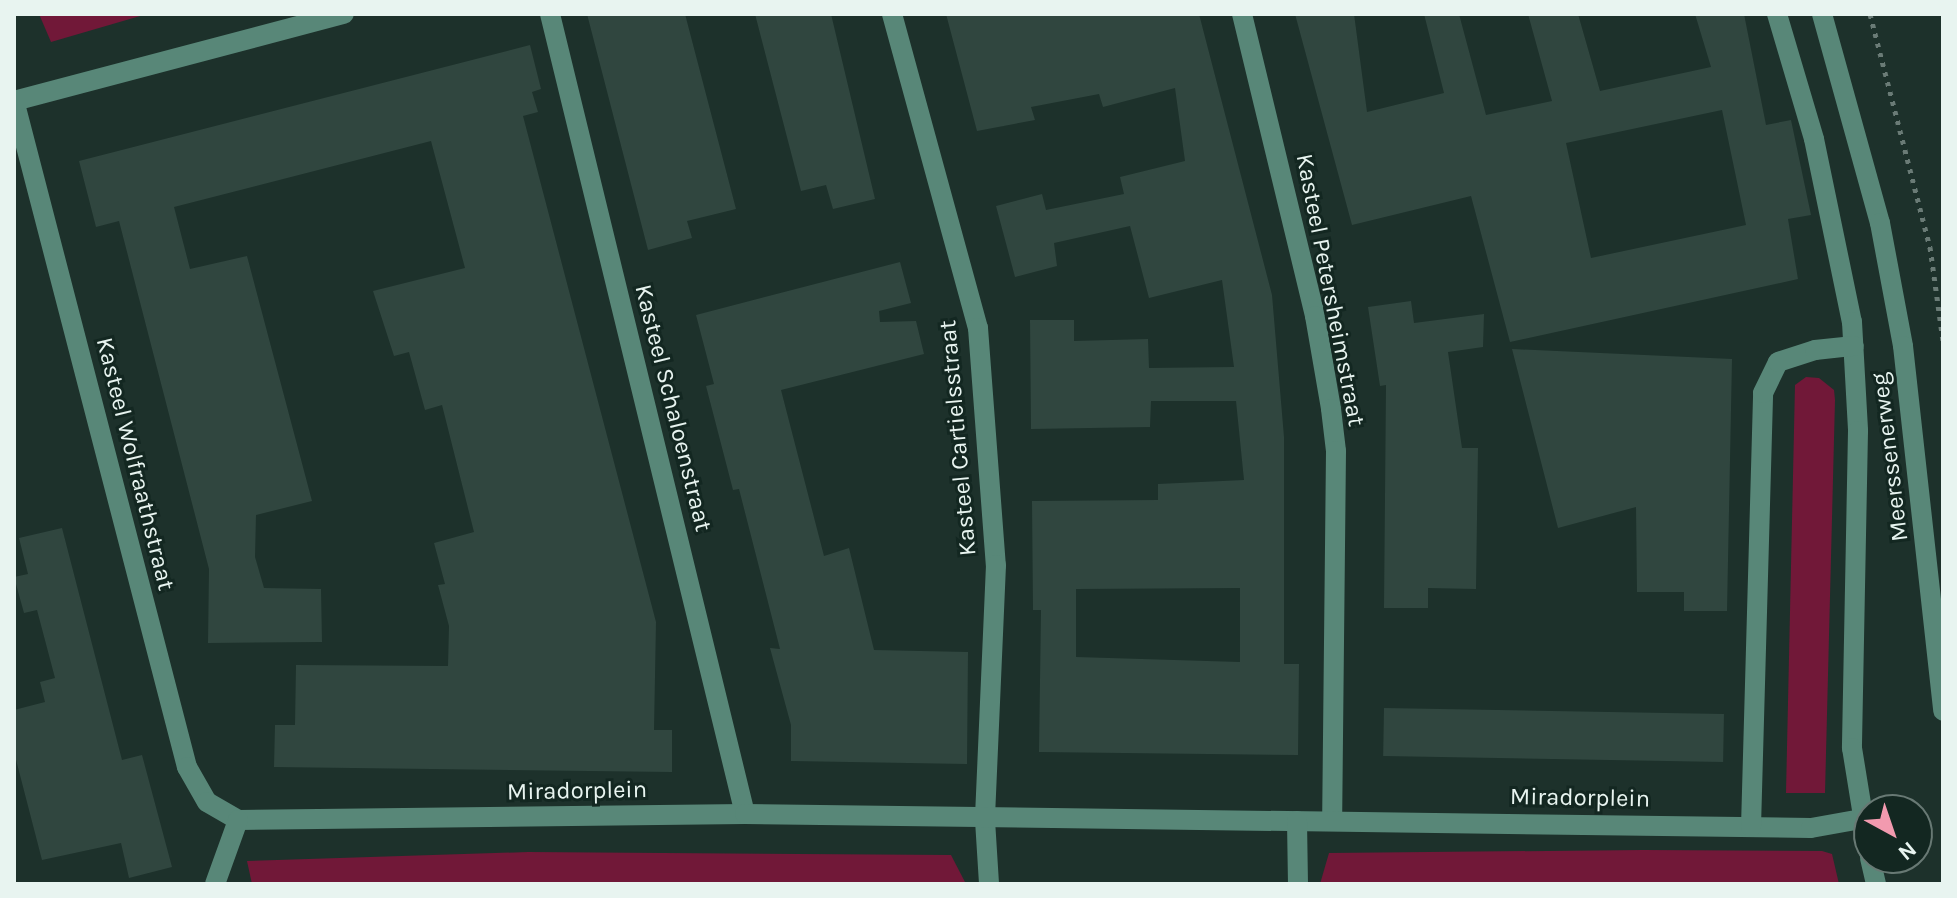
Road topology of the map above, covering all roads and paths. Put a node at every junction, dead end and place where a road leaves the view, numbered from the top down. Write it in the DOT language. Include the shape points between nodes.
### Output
graph roads {
  1 [pos="344,14"];
  2 [pos="550,14"];
  3 [pos="892,14"];
  4 [pos="1242,14"];
  5 [pos="1777,14"];
  6 [pos="1822,14"];
  7 [pos="1870,14"];
  8 [pos="14,101"];
  9 [pos="1943,341"];
  10 [pos="1854,346"];
  11 [pos="1943,711"];
  12 [pos="1858,794"];
  13 [pos="745,814"];
  14 [pos="238,820"];
  15 [pos="985,820"];
  16 [pos="1332,820"];
  17 [pos="1853,820"];
  18 [pos="1297,821"];
  19 [pos="1751,827"];
  20 [pos="215,884"];
  21 [pos="989,884"];
  22 [pos="1298,884"];
  1 -- 8 [label="street"];
  2 -- 13 [label="street, Kasteel Schaloenstraat"];
  3 -- 15 [label="street, Kasteel Cartielsstraat" via="978,328 996,565"];
  4 -- 16 [label="street, Kasteel Petersheimstraat" via="1315,316 1336,451"];
  5 -- 10 [label="street, Meerssenerweg" via="1817,154 1849,297"];
  6 -- 11 [label="street, Meerssenerweg" via="1880,223 1903,346"];
  7 -- 9 [label="path" via="1930,247"];
  8 -- 14 [label="street, Kasteel Wolfraathstraat" via="178,737 197,790"];
  10 -- 12 [label="street, Meerssenerweg" via="1858,431 1852,748"];
  10 -- 19 [label="street, Meerssenerweg" via="1805,352 1778,362 1763,393"];
  13 -- 14 [label="street, Miradorplein"];
  13 -- 15 [label="street, Miradorplein"];
  14 -- 20 [label="street"];
  15 -- 18 [label="street, Miradorplein"];
  15 -- 21 [label="street"];
  16 -- 18 [label="street, Miradorplein"];
  16 -- 19 [label="street, Miradorplein"];
  17 -- 19 [label="street, Miradorplein" via="1811,828"];
  18 -- 22 [label="street"];
}
